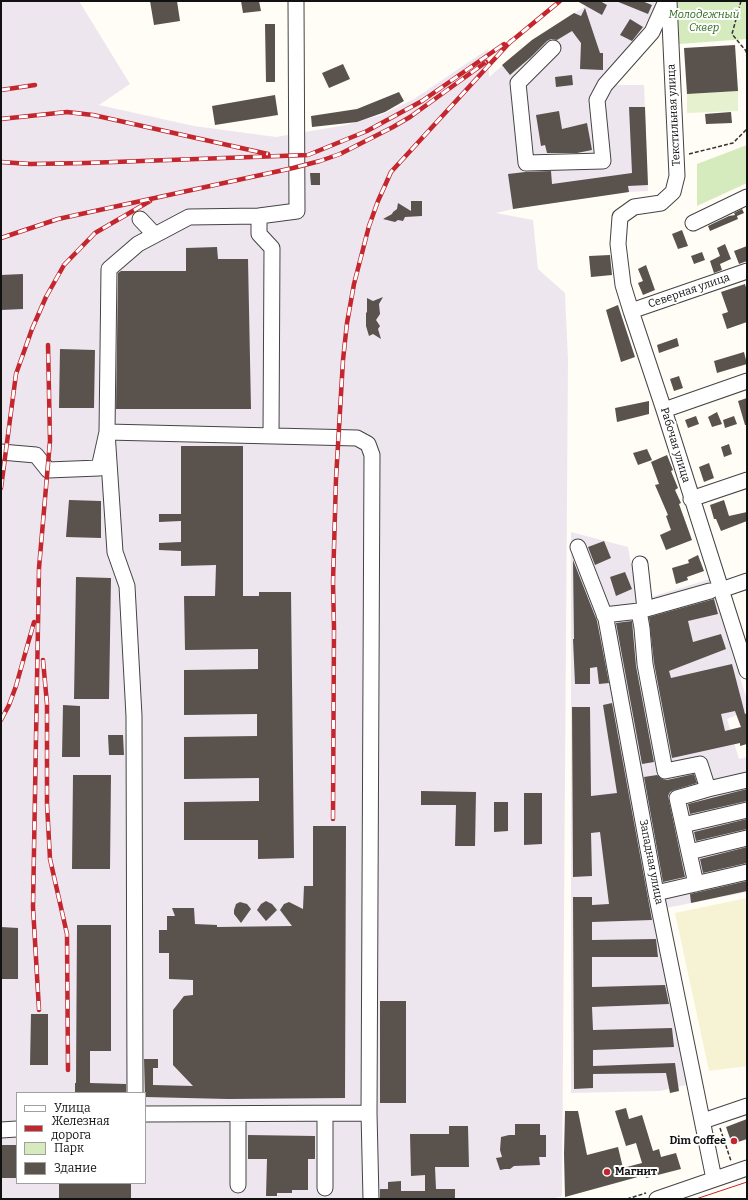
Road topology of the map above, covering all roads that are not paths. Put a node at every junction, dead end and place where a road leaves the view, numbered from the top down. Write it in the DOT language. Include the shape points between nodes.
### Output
graph roads {
  1 [pos="296,1"];
  2 [pos="668,1"];
  3 [pos="553,48"];
  4 [pos="747,197"];
  5 [pos="259,216"];
  6 [pos="620,217"];
  7 [pos="140,219"];
  8 [pos="693,223"];
  9 [pos="155,235"];
  10 [pos="747,271"];
  11 [pos="631,311"];
  12 [pos="747,382"];
  13 [pos="664,410"];
  14 [pos="107,432"];
  15 [pos="271,436"];
  16 [pos="1,452"];
  17 [pos="747,480"];
  18 [pos="692,499"];
  19 [pos="578,548"];
  20 [pos="640,564"];
  21 [pos="747,581"];
  22 [pos="715,590"];
  23 [pos="642,610"];
  24 [pos="604,614"];
  25 [pos="747,671"];
  26 [pos="747,780"];
  27 [pos="708,789"];
  28 [pos="747,810"];
  29 [pos="683,825"];
  30 [pos="747,838"];
  31 [pos="689,852"];
  32 [pos="747,872"];
  33 [pos="696,884"];
  34 [pos="656,893"];
  35 [pos="135,1092"];
  36 [pos="747,1106"];
  37 [pos="369,1113"];
  38 [pos="146,1114"];
  39 [pos="238,1114"];
  40 [pos="325,1114"];
  41 [pos="703,1121"];
  42 [pos="16,1129"];
  43 [pos="1,1130"];
  44 [pos="747,1168"];
  45 [pos="714,1179"];
  46 [pos="238,1185"];
  47 [pos="325,1188"];
  48 [pos="371,1199"];
  49 [pos="658,1199"];
  1 -- 5 [label="street" via="297,211"];
  2 -- 3 [label="street" via="652,32 605,85 597,100 603,161 526,163 518,83"];
  2 -- 6 [label="street, Текстильная улица" via="678,176 673,192 661,203 634,207"];
  4 -- 8 [label="street"];
  5 -- 9 [label="street" via="189,216"];
  5 -- 15 [label="street" via="259,234 272,248"];
  6 -- 11 [label="street, Рабочая улица" via="618,244 623,284"];
  7 -- 9 [label="street"];
  9 -- 14 [label="street" via="138,244 109,269"];
  10 -- 11 [label="street, Северная улица"];
  11 -- 13 [label="street, Рабочая улица"];
  12 -- 13 [label="street"];
  13 -- 18 [label="street, Рабочая улица"];
  14 -- 15 [label="street"];
  14 -- 16 [label="street" via="99,468 48,470 36,455"];
  14 -- 35 [label="street" via="115,552 127,586 134,716"];
  15 -- 37 [label="street" via="356,438 368,444 372,455"];
  17 -- 18 [label="street"];
  18 -- 22 [label="street, Рабочая улица"];
  19 -- 24 [label="street, Западная улица"];
  20 -- 23 [label="street"];
  21 -- 22 [label="street"];
  22 -- 23 [label="street"];
  22 -- 25 [label="street, Рабочая улица"];
  23 -- 24 [label="street"];
  23 -- 27 [label="street" via="645,664 665,771 700,764"];
  24 -- 34 [label="street, Западная улица"];
  26 -- 27 [label="street"];
  27 -- 29 [label="street" via="677,798"];
  28 -- 29 [label="street"];
  29 -- 31 [label="street"];
  30 -- 31 [label="street"];
  31 -- 33 [label="street"];
  32 -- 33 [label="street"];
  33 -- 34 [label="street"];
  34 -- 41 [label="street, Западная улица"];
  36 -- 41 [label="street"];
  37 -- 40 [label="street"];
  37 -- 48 [label="street"];
  38 -- 39 [label="street"];
  39 -- 40 [label="street"];
  39 -- 46 [label="street"];
  40 -- 47 [label="street"];
  41 -- 45 [label="street, Западная улица"];
  42 -- 43 [label="street"];
  44 -- 45 [label="street"];
  45 -- 49 [label="street"];
}
